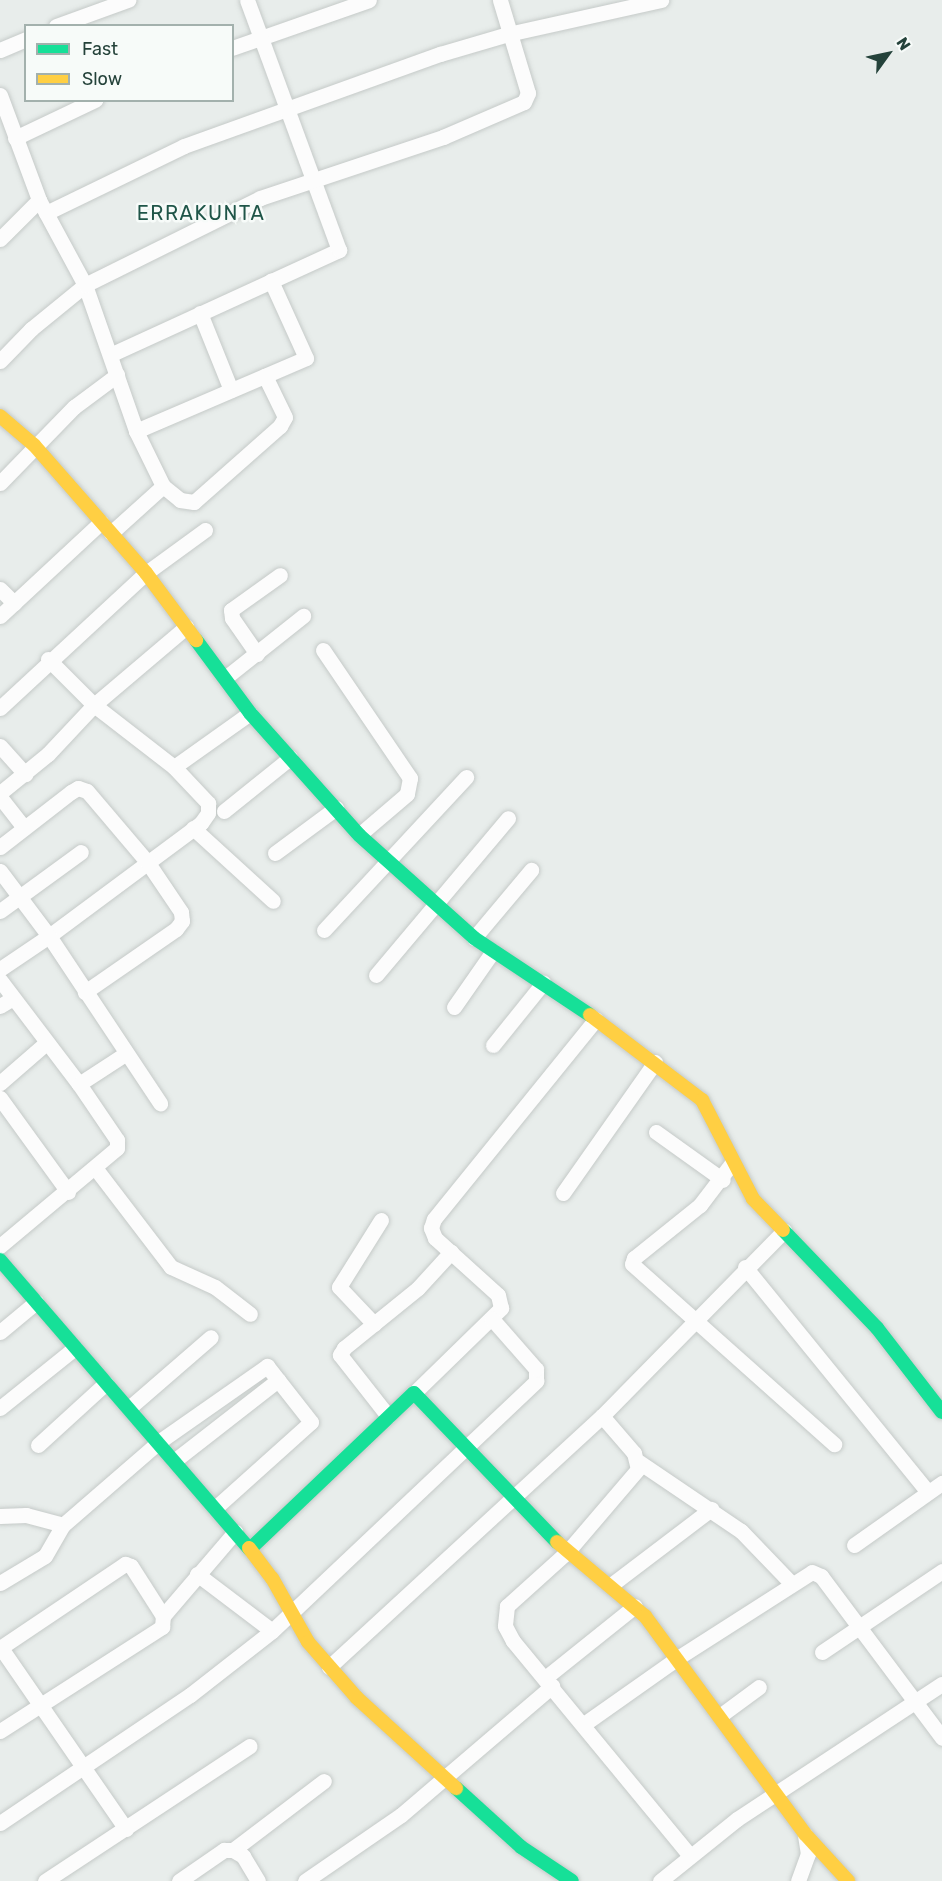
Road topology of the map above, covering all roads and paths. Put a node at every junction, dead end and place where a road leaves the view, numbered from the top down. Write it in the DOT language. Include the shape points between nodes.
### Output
graph roads {
  1 [pos="128,0"];
  2 [pos="247,0"];
  3 [pos="369,0"];
  4 [pos="500,0"];
  5 [pos="661,0"];
  6 [pos="62,24"];
  7 [pos="508,34"];
  8 [pos="24,40"];
  9 [pos="260,40"];
  10 [pos="234,47"];
  11 [pos="0,50"];
  12 [pos="0,95"];
  13 [pos="91,102"];
  14 [pos="288,110"];
  15 [pos="15,138"];
  16 [pos="313,181"];
  17 [pos="42,206"];
  18 [pos="0,238"];
  19 [pos="271,281"];
  20 [pos="85,285"];
  21 [pos="200,313"];
  22 [pos="112,354"];
  23 [pos="0,361"];
  24 [pos="117,375"];
  25 [pos="265,376"];
  26 [pos="231,390"];
  27 [pos="0,416"];
  28 [pos="136,431"];
  29 [pos="34,445"];
  30 [pos="0,483"];
  31 [pos="163,486"];
  32 [pos="106,527"];
  33 [pos="205,530"];
  34 [pos="146,573"];
  35 [pos="280,575"];
  36 [pos="0,589"];
  37 [pos="14,603"];
  38 [pos="0,616"];
  39 [pos="303,616"];
  40 [pos="186,627"];
  41 [pos="323,650"];
  42 [pos="257,654"];
  43 [pos="48,659"];
  44 [pos="225,678"];
  45 [pos="94,705"];
  46 [pos="0,708"];
  47 [pos="250,713"];
  48 [pos="0,746"];
  49 [pos="291,758"];
  50 [pos="174,767"];
  51 [pos="25,774"];
  52 [pos="466,777"];
  53 [pos="0,795"];
  54 [pos="336,808"];
  55 [pos="224,811"];
  56 [pos="508,818"];
  57 [pos="24,828"];
  58 [pos="193,828"];
  59 [pos="359,835"];
  60 [pos="0,847"];
  61 [pos="81,852"];
  62 [pos="275,854"];
  63 [pos="387,862"];
  64 [pos="147,863"];
  65 [pos="531,870"];
  66 [pos="0,871"];
  67 [pos="21,898"];
  68 [pos="273,901"];
  69 [pos="436,906"];
  70 [pos="0,911"];
  71 [pos="324,930"];
  72 [pos="50,936"];
  73 [pos="474,938"];
  74 [pos="493,951"];
  75 [pos="0,969"];
  76 [pos="376,975"];
  77 [pos="0,981"];
  78 [pos="543,984"];
  79 [pos="85,992"];
  80 [pos="6,1002"];
  81 [pos="454,1007"];
  82 [pos="596,1019"];
  83 [pos="46,1042"];
  84 [pos="493,1045"];
  85 [pos="125,1054"];
  86 [pos="655,1062"];
  87 [pos="0,1083"];
  88 [pos="79,1084"];
  89 [pos="0,1098"];
  90 [pos="160,1103"];
  91 [pos="656,1132"];
  92 [pos="732,1163"];
  93 [pos="96,1169"];
  94 [pos="723,1180"];
  95 [pos="68,1192"];
  96 [pos="563,1193"];
  97 [pos="381,1220"];
  98 [pos="784,1231"];
  99 [pos="0,1246"];
  100 [pos="451,1252"];
  101 [pos="0,1260"];
  102 [pos="745,1267"];
  103 [pos="36,1302"];
  104 [pos="250,1314"];
  105 [pos="694,1318"];
  106 [pos="492,1319"];
  107 [pos="374,1324"];
  108 [pos="0,1332"];
  109 [pos="211,1337"];
  110 [pos="75,1347"];
  111 [pos="278,1380"];
  112 [pos="106,1383"];
  113 [pos="414,1393"];
  114 [pos="0,1408"];
  115 [pos="129,1408"];
  116 [pos="942,1412"];
  117 [pos="388,1416"];
  118 [pos="602,1416"];
  119 [pos="160,1442"];
  120 [pos="834,1444"];
  121 [pos="38,1445"];
  122 [pos="465,1450"];
  123 [pos="174,1461"];
  124 [pos="639,1462"];
  125 [pos="942,1483"];
  126 [pos="928,1492"];
  127 [pos="515,1499"];
  128 [pos="215,1508"];
  129 [pos="711,1509"];
  130 [pos="0,1516"];
  131 [pos="63,1525"];
  132 [pos="235,1532"];
  133 [pos="854,1545"];
  134 [pos="250,1549"];
  135 [pos="567,1552"];
  136 [pos="942,1571"];
  137 [pos="197,1574"];
  138 [pos="0,1583"];
  139 [pos="791,1583"];
  140 [pos="611,1585"];
  141 [pos="635,1606"];
  142 [pos="290,1613"];
  143 [pos="163,1616"];
  144 [pos="858,1627"];
  145 [pos="272,1631"];
  146 [pos="1,1648"];
  147 [pos="822,1652"];
  148 [pos="676,1659"];
  149 [pos="329,1667"];
  150 [pos="549,1682"];
  151 [pos="942,1684"];
  152 [pos="759,1688"];
  153 [pos="915,1701"];
  154 [pos="41,1706"];
  155 [pos="721,1715"];
  156 [pos="584,1724"];
  157 [pos="0,1731"];
  158 [pos="942,1738"];
  159 [pos="250,1746"];
  160 [pos="84,1768"];
  161 [pos="443,1780"];
  162 [pos="324,1781"];
  163 [pos="779,1794"];
  164 [pos="0,1823"];
  165 [pos="126,1829"];
  166 [pos="806,1834"];
  167 [pos="233,1850"];
  168 [pos="690,1856"];
  169 [pos="561,1879"];
  170 [pos="45,1881"];
  171 [pos="179,1881"];
  172 [pos="258,1881"];
  173 [pos="305,1881"];
  174 [pos="660,1881"];
  175 [pos="798,1881"];
  176 [pos="848,1881"];
  1 -- 6 [label="street"];
  2 -- 9 [label="street"];
  3 -- 9 [label="street"];
  4 -- 7 [label="street"];
  5 -- 7 [label="street"];
  7 -- 14 [label="street" via="440,54"];
  7 -- 16 [label="street" via="528,93 524,102 443,137"];
  8 -- 11 [label="street"];
  9 -- 10 [label="street"];
  9 -- 14 [label="street"];
  12 -- 15 [label="street"];
  13 -- 15 [label="street"];
  14 -- 16 [label="street"];
  14 -- 17 [label="street" via="184,146"];
  15 -- 17 [label="street"];
  16 -- 19 [label="street" via="339,250"];
  16 -- 20 [label="street" via="260,198"];
  17 -- 18 [label="street"];
  17 -- 20 [label="street"];
  19 -- 21 [label="street"];
  19 -- 25 [label="street" via="307,353 303,361"];
  20 -- 22 [label="street"];
  20 -- 23 [label="street" via="31,329"];
  21 -- 22 [label="street"];
  21 -- 26 [label="street"];
  22 -- 24 [label="street"];
  24 -- 28 [label="street"];
  24 -- 29 [label="street"];
  25 -- 26 [label="street"];
  25 -- 31 [label="street" via="285,417 280,426 194,502 180,500"];
  26 -- 28 [label="street"];
  27 -- 29 [label="street"];
  28 -- 31 [label="street"];
  29 -- 30 [label="street"];
  29 -- 32 [label="street"];
  31 -- 32 [label="street"];
  32 -- 34 [label="street"];
  32 -- 37 [label="street"];
  33 -- 34 [label="street"];
  34 -- 40 [label="street"];
  34 -- 43 [label="street"];
  35 -- 42 [label="street" via="231,610 232,618"];
  36 -- 37 [label="street"];
  37 -- 38 [label="street"];
  39 -- 42 [label="street"];
  40 -- 44 [label="street"];
  40 -- 45 [label="street"];
  41 -- 59 [label="street" via="410,778 407,794"];
  42 -- 44 [label="street"];
  43 -- 45 [label="street"];
  43 -- 46 [label="street"];
  44 -- 47 [label="street"];
  45 -- 50 [label="street"];
  45 -- 51 [label="street"];
  47 -- 49 [label="street"];
  47 -- 50 [label="street"];
  48 -- 51 [label="street"];
  49 -- 54 [label="street"];
  49 -- 55 [label="street"];
  50 -- 58 [label="street" via="208,803 208,813"];
  51 -- 53 [label="street"];
  52 -- 63 [label="street"];
  53 -- 57 [label="street"];
  54 -- 59 [label="street"];
  54 -- 62 [label="street"];
  56 -- 69 [label="street"];
  57 -- 60 [label="street"];
  57 -- 64 [label="street" via="78,788 87,791"];
  58 -- 64 [label="street"];
  58 -- 68 [label="street"];
  59 -- 63 [label="street"];
  61 -- 67 [label="street"];
  63 -- 69 [label="street"];
  63 -- 71 [label="street"];
  64 -- 72 [label="street"];
  64 -- 79 [label="street" via="181,912 182,921"];
  65 -- 73 [label="street"];
  66 -- 67 [label="street"];
  67 -- 70 [label="street"];
  67 -- 72 [label="street"];
  69 -- 73 [label="street"];
  69 -- 76 [label="street"];
  72 -- 75 [label="street"];
  72 -- 79 [label="street"];
  73 -- 74 [label="street"];
  74 -- 78 [label="street"];
  74 -- 81 [label="street"];
  77 -- 80 [label="street"];
  78 -- 82 [label="street"];
  78 -- 84 [label="street"];
  79 -- 85 [label="street"];
  80 -- 83 [label="street"];
  82 -- 86 [label="street"];
  82 -- 100 [label="street" via="434,1219 431,1228 435,1238"];
  83 -- 87 [label="street"];
  83 -- 88 [label="street"];
  85 -- 88 [label="street"];
  85 -- 90 [label="street"];
  86 -- 92 [label="street" via="702,1100"];
  86 -- 96 [label="street"];
  88 -- 93 [label="street" via="117,1140 113,1155"];
  89 -- 95 [label="street"];
  91 -- 94 [label="street"];
  92 -- 94 [label="street"];
  92 -- 98 [label="street" via="753,1199"];
  93 -- 95 [label="street"];
  93 -- 104 [label="street" via="171,1267 214,1287"];
  94 -- 105 [label="street" via="692,1212 634,1258 632,1264"];
  95 -- 99 [label="street"];
  97 -- 107 [label="street" via="339,1287"];
  98 -- 102 [label="street"];
  98 -- 116 [label="street" via="877,1328"];
  100 -- 106 [label="street" via="498,1295 501,1308"];
  100 -- 107 [label="street" via="418,1288"];
  101 -- 103 [label="street"];
  102 -- 105 [label="street"];
  102 -- 126 [label="street"];
  103 -- 108 [label="street"];
  103 -- 110 [label="street"];
  105 -- 118 [label="street"];
  105 -- 120 [label="street"];
  106 -- 113 [label="street"];
  106 -- 122 [label="street" via="538,1375"];
  107 -- 117 [label="street" via="340,1355"];
  109 -- 115 [label="street"];
  110 -- 112 [label="street"];
  110 -- 114 [label="street"];
  111 -- 119 [label="street" via="267,1366"];
  111 -- 123 [label="street"];
  111 -- 128 [label="street" via="311,1422"];
  112 -- 115 [label="street"];
  112 -- 121 [label="street"];
  113 -- 117 [label="street"];
  113 -- 122 [label="street"];
  115 -- 119 [label="street"];
  117 -- 134 [label="street"];
  118 -- 124 [label="street"];
  118 -- 127 [label="street"];
  119 -- 123 [label="street"];
  119 -- 131 [label="street"];
  122 -- 127 [label="street"];
  122 -- 142 [label="street"];
  123 -- 128 [label="street"];
  124 -- 129 [label="street"];
  124 -- 135 [label="street" via="632,1477"];
  125 -- 126 [label="street"];
  126 -- 133 [label="street"];
  127 -- 135 [label="street"];
  127 -- 149 [label="street"];
  128 -- 132 [label="street"];
  129 -- 139 [label="street" via="765,1552"];
  129 -- 140 [label="street"];
  130 -- 131 [label="street" via="26,1515"];
  131 -- 138 [label="street" via="45,1556"];
  132 -- 134 [label="street"];
  132 -- 137 [label="street"];
  134 -- 142 [label="street" via="272,1578"];
  135 -- 140 [label="street"];
  135 -- 150 [label="street" via="507,1606 503,1617 513,1641"];
  136 -- 144 [label="street"];
  137 -- 143 [label="street"];
  137 -- 145 [label="street"];
  139 -- 144 [label="street" via="812,1572 821,1576"];
  139 -- 148 [label="street"];
  140 -- 141 [label="street"];
  141 -- 148 [label="street"];
  141 -- 150 [label="street"];
  142 -- 145 [label="street"];
  142 -- 149 [label="street"];
  143 -- 146 [label="street" via="131,1566 125,1564"];
  143 -- 154 [label="street" via="162,1627"];
  144 -- 147 [label="street"];
  144 -- 153 [label="street"];
  145 -- 160 [label="street" via="190,1695"];
  146 -- 154 [label="street"];
  148 -- 155 [label="street"];
  148 -- 156 [label="street"];
  149 -- 161 [label="street"];
  150 -- 156 [label="street"];
  150 -- 161 [label="street"];
  151 -- 153 [label="street"];
  152 -- 155 [label="street"];
  153 -- 158 [label="street"];
  153 -- 163 [label="street"];
  154 -- 157 [label="street"];
  154 -- 160 [label="street"];
  155 -- 163 [label="street"];
  156 -- 168 [label="street"];
  159 -- 165 [label="street"];
  160 -- 164 [label="street"];
  160 -- 165 [label="street"];
  161 -- 169 [label="street"];
  161 -- 173 [label="street" via="401,1815"];
  162 -- 167 [label="street"];
  163 -- 166 [label="street"];
  163 -- 168 [label="street"];
  165 -- 170 [label="street"];
  166 -- 175 [label="street" via="808,1854"];
  166 -- 176 [label="street"];
  167 -- 171 [label="street" via="224,1850"];
  167 -- 172 [label="street" via="243,1856"];
  168 -- 174 [label="street"];
}
